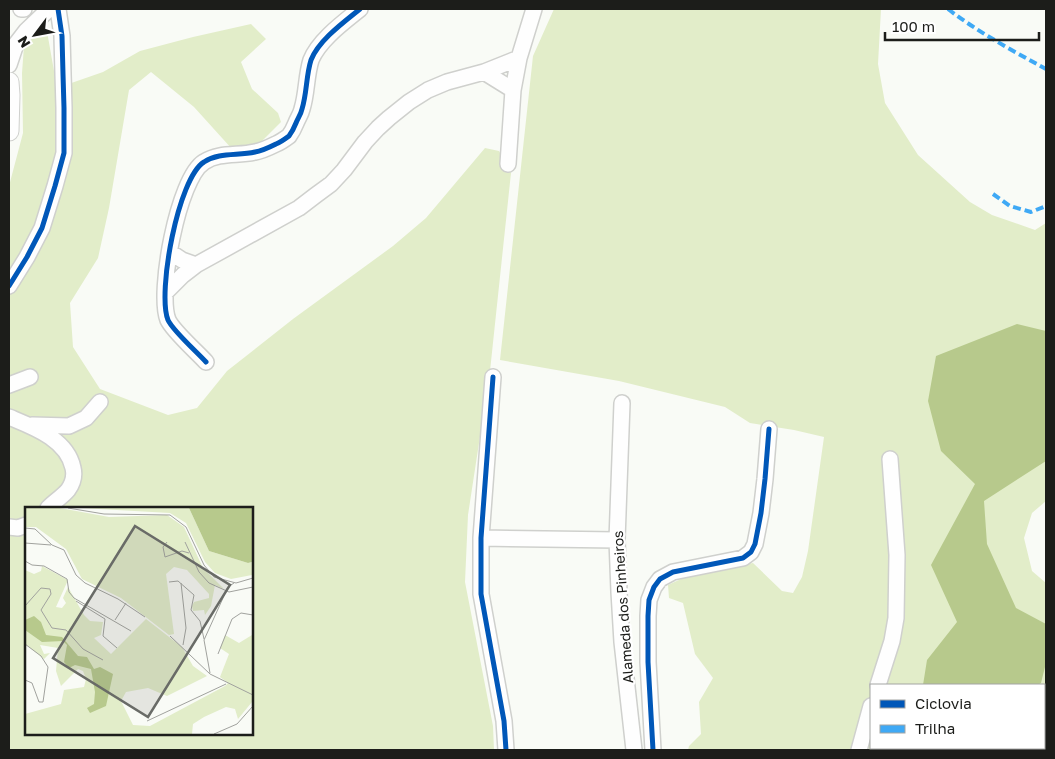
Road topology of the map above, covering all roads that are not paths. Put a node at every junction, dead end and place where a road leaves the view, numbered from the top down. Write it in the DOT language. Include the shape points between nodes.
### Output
graph roads {
  1 [pos="49,9"];
  2 [pos="58,9"];
  3 [pos="360,9"];
  4 [pos="534,9"];
  5 [pos="519,58"];
  6 [pos="9,65"];
  7 [pos="484,72"];
  8 [pos="9,82"];
  9 [pos="513,90"];
  10 [pos="9,131"];
  11 [pos="508,164"];
  12 [pos="170,252"];
  13 [pos="196,265"];
  14 [pos="9,286"];
  15 [pos="165,293"];
  16 [pos="206,362"];
  17 [pos="493,377"];
  18 [pos="30,378"];
  19 [pos="9,385"];
  20 [pos="100,402"];
  21 [pos="622,403"];
  22 [pos="9,417"];
  23 [pos="25,424"];
  24 [pos="769,429"];
  25 [pos="890,459"];
  26 [pos="49,507"];
  27 [pos="25,525"];
  28 [pos="9,527"];
  29 [pos="481,538"];
  30 [pos="617,540"];
  31 [pos="878,684"];
  32 [pos="870,710"];
  33 [pos="506,750"];
  34 [pos="634,750"];
  35 [pos="653,750"];
  36 [pos="859,750"];
  1 -- 6 [label="street" via="16,44"];
  2 -- 14 [label="street" via="62,36 64,153 42,228"];
  3 -- 12 [label="street" via="318,48 311,61 302,109 288,137 255,152 216,156 202,163 192,176 180,206"];
  4 -- 5 [label="street"];
  5 -- 7 [label="street"];
  5 -- 9 [label="street"];
  7 -- 9 [label="street"];
  7 -- 13 [label="street" via="447,82 409,102 378,128 331,184 299,208"];
  8 -- 10 [label="main road"];
  9 -- 11 [label="street"];
  12 -- 13 [label="street"];
  12 -- 15 [label="street"];
  13 -- 15 [label="street"];
  15 -- 16 [label="street" via="168,320"];
  17 -- 29 [label="street"];
  18 -- 19 [label="street"];
  20 -- 23 [label="street" via="86,418 69,426"];
  21 -- 30 [label="street, Alameda dos Pinheiros"];
  22 -- 23 [label="street"];
  23 -- 26 [label="street" via="63,447 73,466 74,474 68,490"];
  24 -- 35 [label="street" via="761,514 751,552 743,558 673,572 654,587 649,600 648,662"];
  25 -- 31 [label="street" via="897,555 896,618"];
  27 -- 28 [label="street"];
  29 -- 30 [label="street"];
  29 -- 33 [label="street" via="481,594 504,721"];
  30 -- 34 [label="street, Alameda dos Pinheiros" via="622,642"];
  32 -- 36 [label="street"];
}
